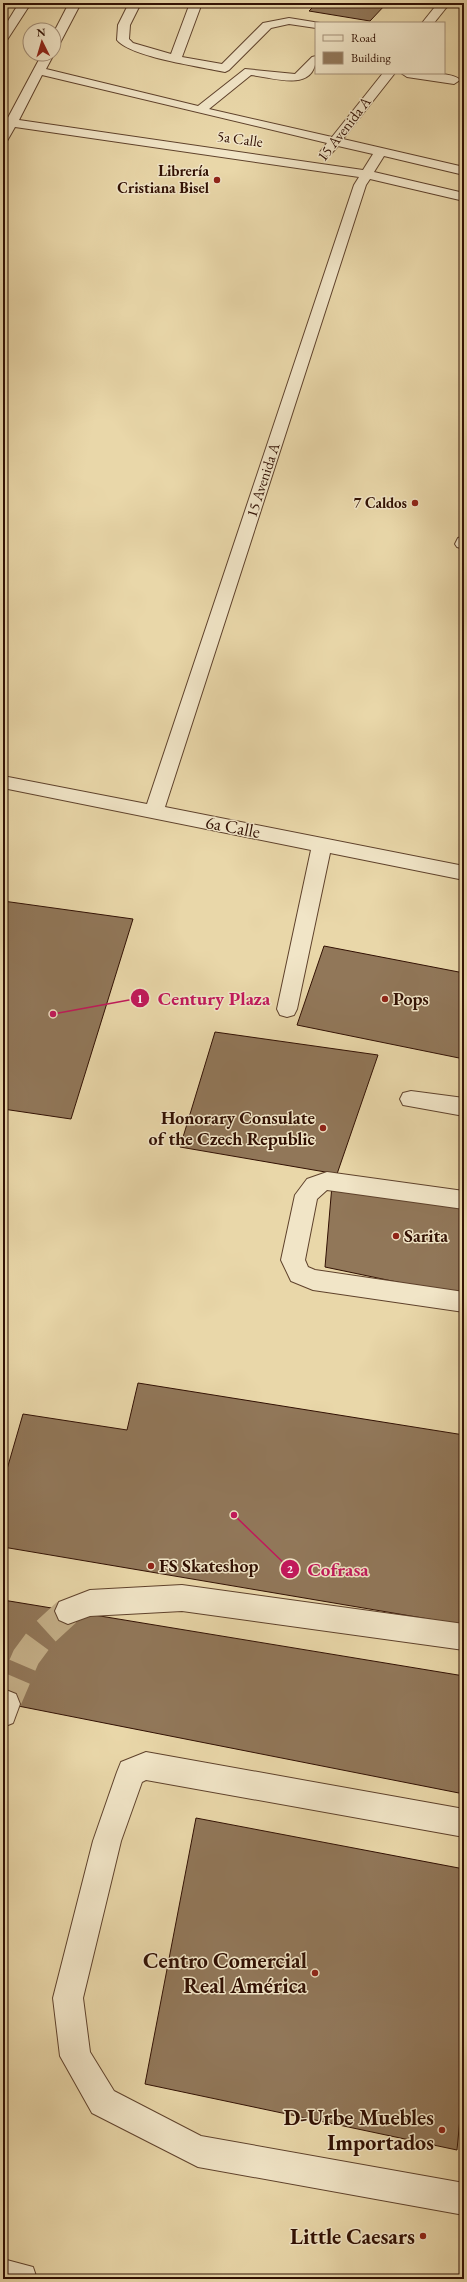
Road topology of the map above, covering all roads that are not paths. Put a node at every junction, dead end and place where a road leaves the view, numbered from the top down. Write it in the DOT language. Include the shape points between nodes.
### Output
graph roads {
  1 [pos="25,3"];
  2 [pos="75,3"];
  3 [pos="135,3"];
  4 [pos="196,3"];
  5 [pos="444,3"];
  6 [pos="429,22"];
  7 [pos="315,26"];
  8 [pos="62,28"];
  9 [pos="3,38"];
  10 [pos="175,59"];
  11 [pos="315,60"];
  12 [pos="44,62"];
  13 [pos="225,68"];
  14 [pos="39,71"];
  15 [pos="249,71"];
  16 [pos="388,74"];
  17 [pos="414,74"];
  18 [pos="454,80"];
  19 [pos="200,110"];
  20 [pos="10,122"];
  21 [pos="3,138"];
  22 [pos="334,141"];
  23 [pos="380,152"];
  24 [pos="315,166"];
  25 [pos="464,171"];
  26 [pos="366,174"];
  27 [pos="464,197"];
  28 [pos="3,782"];
  29 [pos="154,812"];
  30 [pos="322,845"];
  31 [pos="464,872"];
  32 [pos="287,1009"];
  33 [pos="410,1099"];
  34 [pos="464,1107"];
  35 [pos="464,1200"];
  36 [pos="464,1302"];
  37 [pos="68,1611"];
  38 [pos="464,1637"];
  39 [pos="464,1823"];
  40 [pos="464,2199"];
  41 [pos="3,2275"];
  42 [pos="21,2279"];
  1 -- 9 [label="street"];
  2 -- 8 [label="street"];
  3 -- 10 [label="street" via="124,25 124,40 130,46"];
  4 -- 10 [label="street"];
  5 -- 6 [label="street"];
  7 -- 13 [label="street" via="289,21 268,25"];
  10 -- 13 [label="street"];
  11 -- 15 [label="street" via="302,76 296,78"];
  12 -- 14 [label="street"];
  13 -- 15 [label="street"];
  14 -- 19 [label="street, 5a Calle"];
  14 -- 20 [label="street"];
  15 -- 19 [label="street"];
  16 -- 22 [label="street, 15 Avenida A"];
  17 -- 18 [label="street"];
  19 -- 22 [label="street, 5a Calle"];
  20 -- 21 [label="street"];
  20 -- 24 [label="street, 5a Calle"];
  22 -- 23 [label="street, 5a Calle"];
  22 -- 24 [label="street, 15 Avenida A"];
  23 -- 25 [label="street, 5a Calle"];
  23 -- 26 [label="street, 15 Avenida A"];
  24 -- 26 [label="street, 5a Calle"];
  26 -- 27 [label="street, 5a Calle"];
  26 -- 29 [label="street, 15 Avenida A" via="357,193"];
  28 -- 29 [label="street, 6a Calle"];
  29 -- 30 [label="street, 6a Calle"];
  30 -- 31 [label="street, 6a Calle"];
  30 -- 32 [label="street"];
  33 -- 34 [label="street"];
  35 -- 36 [label="street" via="320,1182 306,1194 293,1260 298,1274 313,1280"];
  37 -- 38 [label="street" via="90,1603 182,1598"];
  39 -- 40 [label="street" via="146,1766 137,1768 131,1772 107,1841 68,1998 75,2056 103,2102 198,2151"];
  41 -- 42 [label="street"];
}
